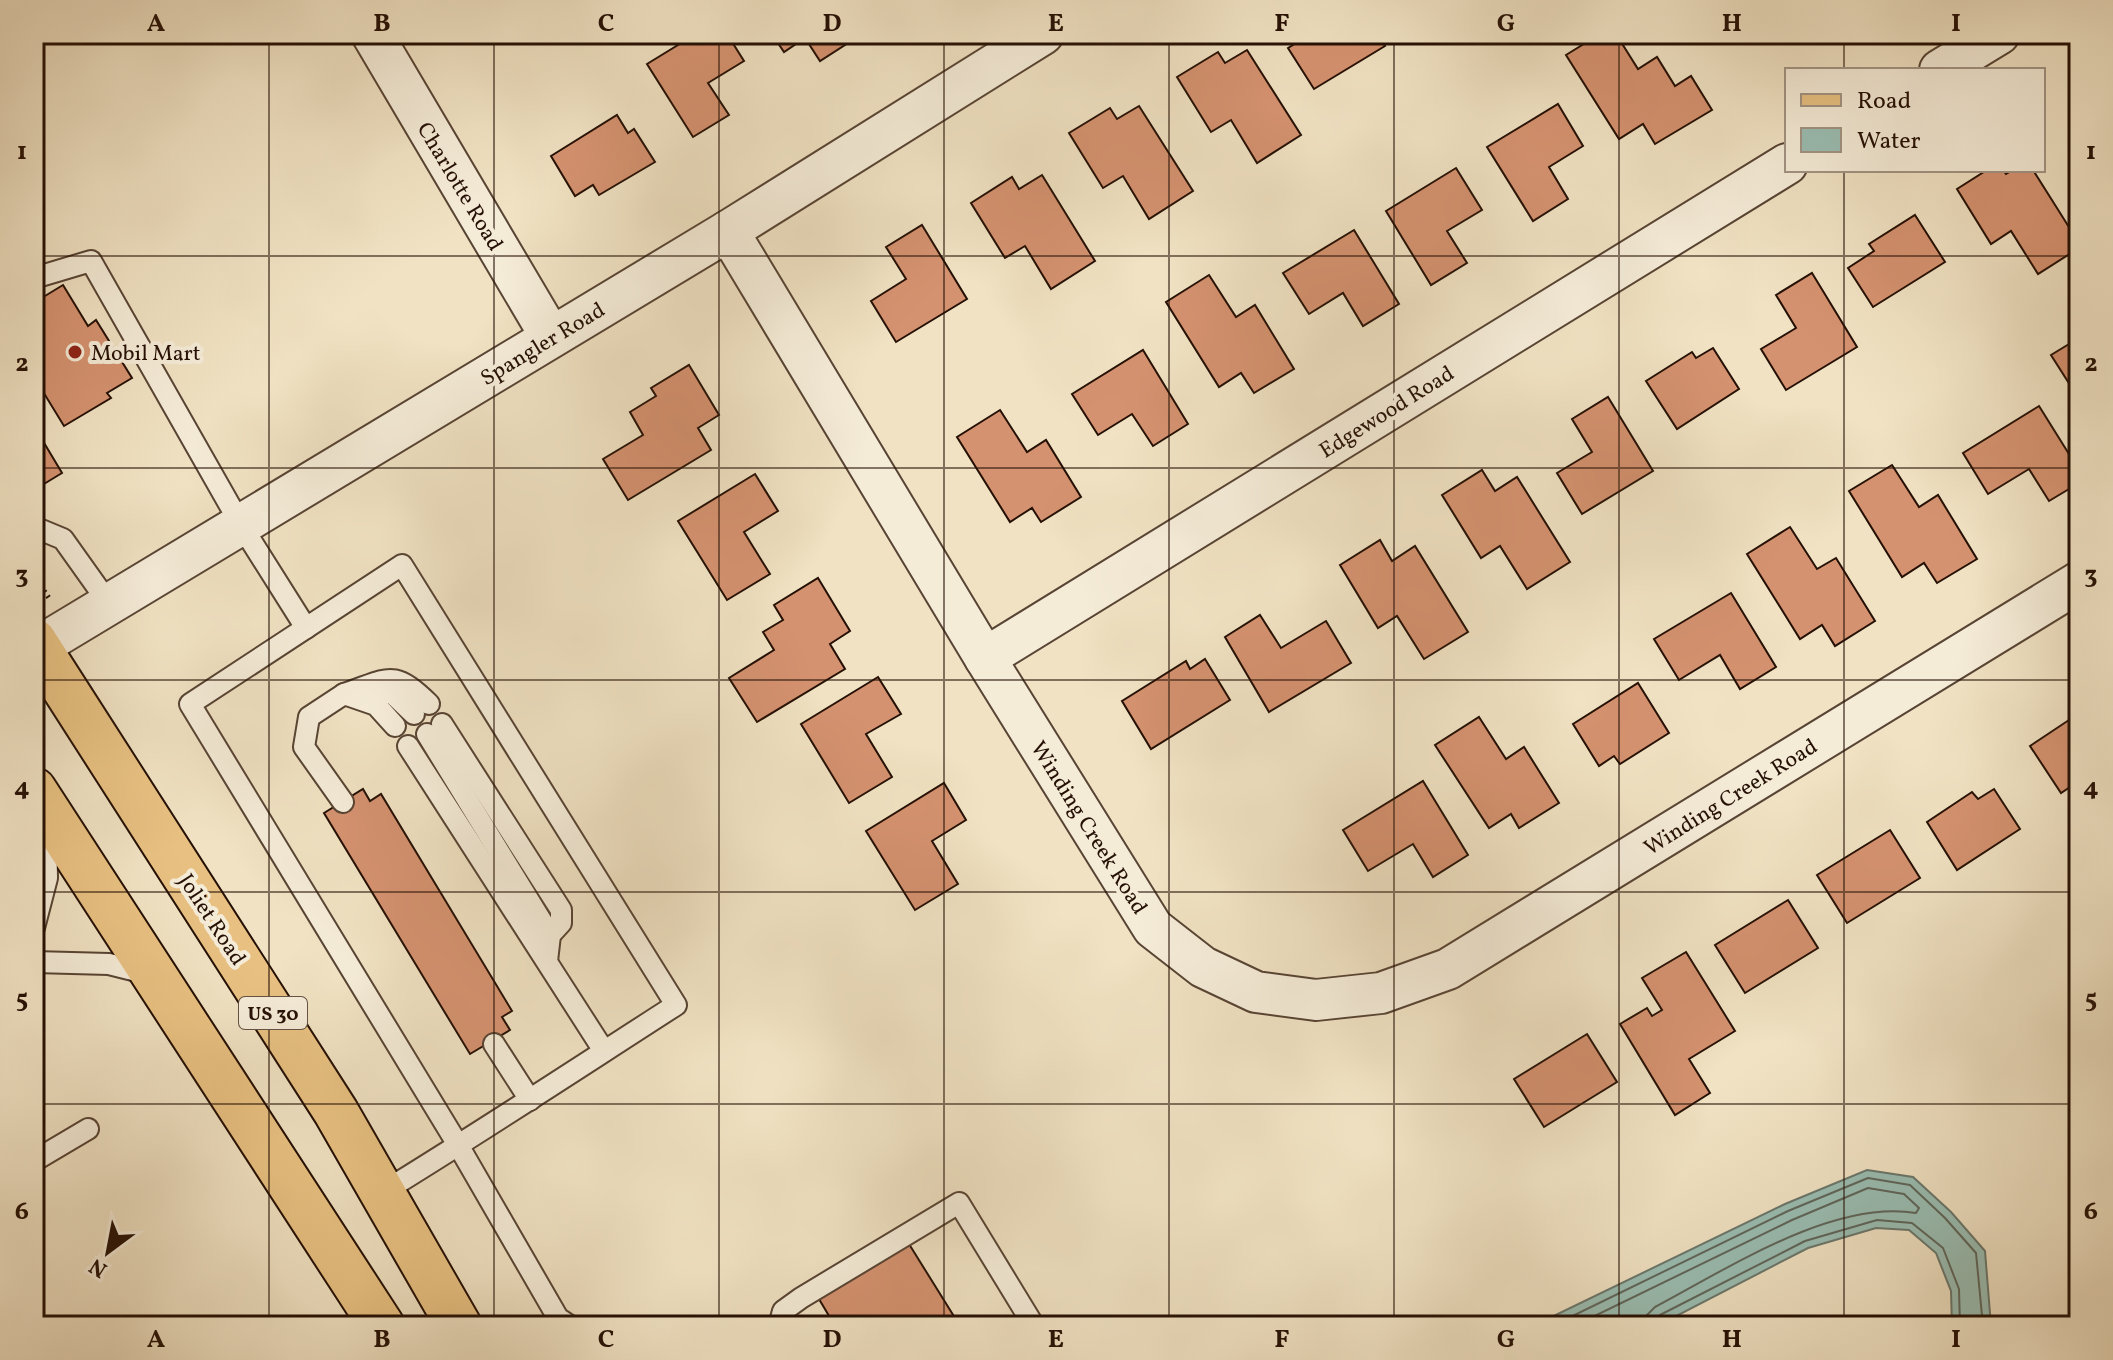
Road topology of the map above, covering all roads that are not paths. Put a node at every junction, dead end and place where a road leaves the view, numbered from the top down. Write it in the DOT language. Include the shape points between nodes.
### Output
graph roads {
  1 [pos="372,34"];
  2 [pos="1043,34"];
  3 [pos="1999,34"];
  4 [pos="1943,68"];
  5 [pos="1785,165"];
  6 [pos="728,231"];
  7 [pos="34,278"];
  8 [pos="551,337"];
  9 [pos="241,525"];
  10 [pos="34,527"];
  11 [pos="2079,582"];
  12 [pos="110,605"];
  13 [pos="306,628"];
  14 [pos="36,644"];
  15 [pos="985,658"];
  16 [pos="344,694"];
  17 [pos="422,709"];
  18 [pos="395,726"];
  19 [pos="435,729"];
  20 [pos="408,746"];
  21 [pos="40,800"];
  22 [pos="343,802"];
  23 [pos="34,928"];
  24 [pos="547,961"];
  25 [pos="34,962"];
  26 [pos="154,976"];
  27 [pos="494,1044"];
  28 [pos="604,1051"];
  29 [pos="530,1100"];
  30 [pos="88,1129"];
  31 [pos="458,1145"];
  32 [pos="34,1161"];
  33 [pos="383,1192"];
  34 [pos="382,1326"];
  35 [pos="459,1326"];
  36 [pos="570,1326"];
  37 [pos="779,1326"];
  38 [pos="1034,1326"];
  1 -- 8 [label="street, Charlotte Road"];
  2 -- 6 [label="street, Spangler Road"];
  3 -- 4 [label="street"];
  5 -- 15 [label="street, Edgewood Road"];
  6 -- 8 [label="street, Spangler Road"];
  6 -- 15 [label="street, Winding Creek Road"];
  7 -- 9 [label="lane" via="91,261"];
  8 -- 9 [label="street, Spangler Road"];
  9 -- 12 [label="street, Spangler Road"];
  9 -- 13 [label="lane"];
  10 -- 12 [label="lane" via="63,539"];
  11 -- 15 [label="street, Winding Creek Road" via="1448,969 1381,993 1316,1000 1256,992 1203,967 1153,928"];
  12 -- 14 [label="street, Spangler Road"];
  13 -- 28 [label="lane" via="402,565 676,1005"];
  13 -- 31 [label="lane" via="190,704"];
  14 -- 33 [label="main road, Joliet Road / US 30"];
  16 -- 17 [label="lane" via="392,693"];
  16 -- 18 [label="lane" via="376,705"];
  16 -- 22 [label="lane" via="309,717 304,747"];
  19 -- 24 [label="lane" via="550,935"];
  20 -- 24 [label="lane"];
  21 -- 23 [label="lane" via="47,878"];
  21 -- 26 [label="main road"];
  24 -- 28 [label="lane"];
  25 -- 26 [label="lane" via="109,964"];
  26 -- 34 [label="main road"];
  27 -- 29 [label="lane"];
  28 -- 29 [label="lane"];
  29 -- 31 [label="lane"];
  30 -- 32 [label="lane"];
  31 -- 33 [label="lane"];
  31 -- 36 [label="lane" via="558,1318"];
  33 -- 35 [label="main road, Joliet Road / US 30"];
  37 -- 38 [label="lane" via="783,1311 801,1298 959,1203"];
}
